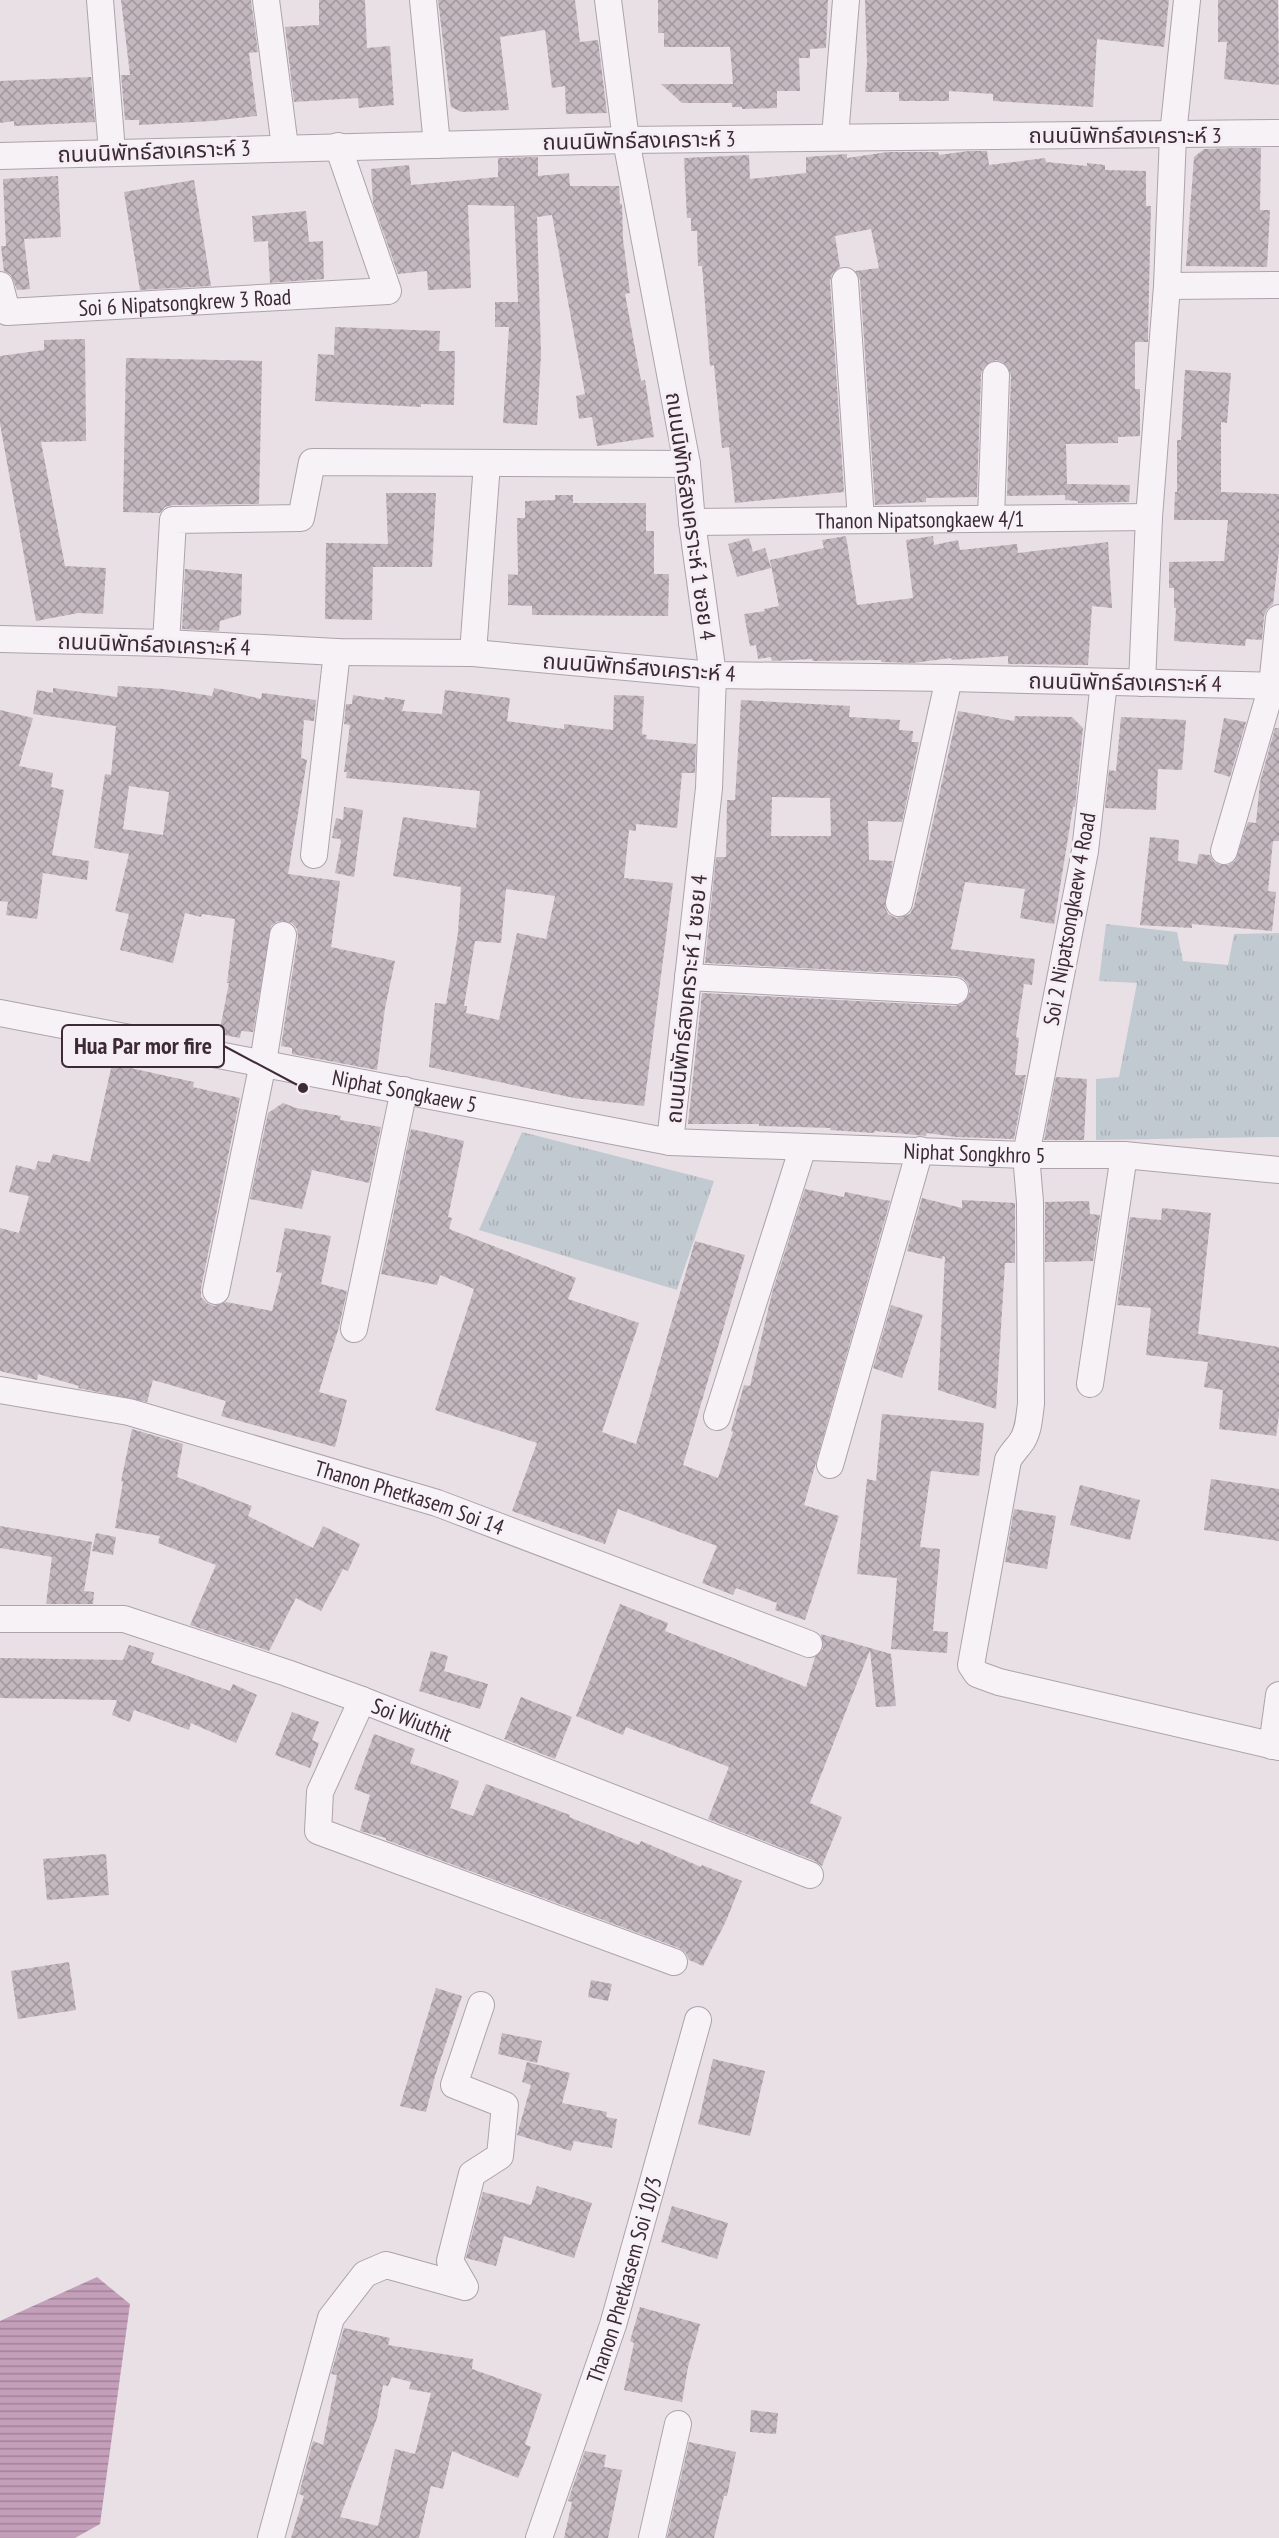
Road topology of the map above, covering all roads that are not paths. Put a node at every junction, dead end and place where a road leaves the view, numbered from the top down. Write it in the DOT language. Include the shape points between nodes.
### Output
graph roads {
  1 [pos="100,0"];
  2 [pos="266,0"];
  3 [pos="423,0"];
  4 [pos="608,0"];
  5 [pos="846,0"];
  6 [pos="1187,0"];
  7 [pos="1279,133"];
  8 [pos="1173,135"];
  9 [pos="835,137"];
  10 [pos="626,140"];
  11 [pos="437,145"];
  12 [pos="338,146"];
  13 [pos="285,147"];
  14 [pos="112,152"];
  15 [pos="0,156"];
  16 [pos="845,281"];
  17 [pos="0,285"];
  18 [pos="1279,285"];
  19 [pos="1167,286"];
  20 [pos="996,375"];
  21 [pos="487,463"];
  22 [pos="687,464"];
  23 [pos="1149,517"];
  24 [pos="991,518"];
  25 [pos="861,520"];
  26 [pos="692,522"];
  27 [pos="1279,618"];
  28 [pos="0,639"];
  29 [pos="166,643"];
  30 [pos="337,652"];
  31 [pos="473,653"];
  32 [pos="713,675"];
  33 [pos="949,678"];
  34 [pos="1104,682"];
  35 [pos="1142,682"];
  36 [pos="1275,686"];
  37 [pos="1224,851"];
  38 [pos="314,855"];
  39 [pos="899,903"];
  40 [pos="283,935"];
  41 [pos="688,977"];
  42 [pos="955,991"];
  43 [pos="0,1013"];
  44 [pos="263,1063"];
  45 [pos="404,1090"];
  46 [pos="670,1142"];
  47 [pos="803,1147"];
  48 [pos="920,1150"];
  49 [pos="1026,1155"];
  50 [pos="1124,1155"];
  51 [pos="1279,1170"];
  52 [pos="216,1291"];
  53 [pos="354,1329"];
  54 [pos="1090,1384"];
  55 [pos="0,1390"];
  56 [pos="717,1417"];
  57 [pos="830,1466"];
  58 [pos="0,1619"];
  59 [pos="809,1644"];
  60 [pos="1279,1695"];
  61 [pos="362,1700"];
  62 [pos="1275,1747"];
  63 [pos="810,1875"];
  64 [pos="674,1962"];
  65 [pos="482,2005"];
  66 [pos="698,2020"];
  67 [pos="678,2424"];
  68 [pos="271,2538"];
  69 [pos="539,2538"];
  70 [pos="652,2538"];
  1 -- 14 [label="street"];
  2 -- 13 [label="street"];
  3 -- 11 [label="street"];
  4 -- 10 [label="street, ถนนนิพัทธ์สงเคราะห์ 1 ซอย 4"];
  5 -- 9 [label="street"];
  6 -- 8 [label="street"];
  7 -- 8 [label="street, ถนนนิพัทธ์สงเคราะห์ 3"];
  8 -- 9 [label="street, ถนนนิพัทธ์สงเคราะห์ 3"];
  8 -- 19 [label="street"];
  9 -- 10 [label="street, ถนนนิพัทธ์สงเคราะห์ 3"];
  10 -- 11 [label="street, ถนนนิพัทธ์สงเคราะห์ 3"];
  10 -- 22 [label="street, ถนนนิพัทธ์สงเคราะห์ 1 ซอย 4"];
  11 -- 12 [label="street, ถนนนิพัทธ์สงเคราะห์ 3"];
  12 -- 13 [label="street, ถนนนิพัทธ์สงเคราะห์ 3"];
  12 -- 17 [label="street, Soi 6 Nipatsongkrew 3 Road" via="388,291 7,312"];
  13 -- 14 [label="street, ถนนนิพัทธ์สงเคราะห์ 3"];
  14 -- 15 [label="street, ถนนนิพัทธ์สงเคราะห์ 3"];
  16 -- 25 [label="street"];
  18 -- 19 [label="street"];
  19 -- 23 [label="street"];
  20 -- 24 [label="street"];
  21 -- 22 [label="street"];
  21 -- 29 [label="street" via="312,462 301,518 173,520"];
  21 -- 31 [label="street"];
  22 -- 26 [label="street, ถนนนิพัทธ์สงเคราะห์ 1 ซอย 4"];
  23 -- 24 [label="street, Thanon Nipatsongkaew 4/1"];
  23 -- 35 [label="street"];
  24 -- 25 [label="street, Thanon Nipatsongkaew 4/1"];
  25 -- 26 [label="street, Thanon Nipatsongkaew 4/1"];
  26 -- 32 [label="street, ถนนนิพัทธ์สงเคราะห์ 1 ซอย 4"];
  27 -- 36 [label="street"];
  28 -- 29 [label="street, ถนนนิพัทธ์สงเคราะห์ 4"];
  29 -- 30 [label="street, ถนนนิพัทธ์สงเคราะห์ 4"];
  30 -- 31 [label="street, ถนนนิพัทธ์สงเคราะห์ 4"];
  30 -- 38 [label="street"];
  31 -- 32 [label="street, ถนนนิพัทธ์สงเคราะห์ 4"];
  32 -- 33 [label="street, ถนนนิพัทธ์สงเคราะห์ 4"];
  32 -- 41 [label="street, ถนนนิพัทธ์สงเคราะห์ 1 ซอย 4" via="709,788"];
  33 -- 34 [label="street, ถนนนิพัทธ์สงเคราะห์ 4"];
  33 -- 39 [label="street"];
  34 -- 35 [label="street, ถนนนิพัทธ์สงเคราะห์ 4"];
  34 -- 49 [label="street, Soi 2 Nipatsongkaew 4 Road" via="1085,851"];
  35 -- 36 [label="street, ถนนนิพัทธ์สงเคราะห์ 4"];
  36 -- 37 [label="street"];
  40 -- 44 [label="street"];
  41 -- 42 [label="street"];
  41 -- 46 [label="street, ถนนนิพัทธ์สงเคราะห์ 1 ซอย 4"];
  43 -- 44 [label="street, Niphat Songkaew 5"];
  44 -- 45 [label="street, Niphat Songkaew 5"];
  44 -- 52 [label="street"];
  45 -- 46 [label="street, Niphat Songkaew 5"];
  45 -- 53 [label="street"];
  46 -- 47 [label="street, Niphat Songkhro 5"];
  47 -- 48 [label="street, Niphat Songkhro 5"];
  47 -- 56 [label="street"];
  48 -- 49 [label="street, Niphat Songkhro 5"];
  48 -- 57 [label="street"];
  49 -- 50 [label="street, Niphat Songkhro 5"];
  49 -- 62 [label="street, Soi 2 Nipatsongkaew 4 Road" via="1030,1202 1031,1404 1022,1442 1008,1460 971,1665 976,1674 999,1682"];
  50 -- 51 [label="street, Niphat Songkhro 5"];
  50 -- 54 [label="street"];
  55 -- 59 [label="street, Thanon Phetkasem Soi 14" via="129,1412 437,1503"];
  58 -- 61 [label="street, Soi Wiuthit" via="124,1619"];
  60 -- 62 [label="street"];
  61 -- 63 [label="street, Soi Wiuthit"];
  61 -- 64 [label="street" via="320,1792 318,1831"];
  65 -- 68 [label="street" via="454,2085 505,2105 500,2156 472,2174 450,2261 465,2287 386,2265 365,2274 331,2318"];
  66 -- 69 [label="street, Thanon Phetkasem Soi 10/3" via="613,2325"];
  67 -- 70 [label="street"];
}
